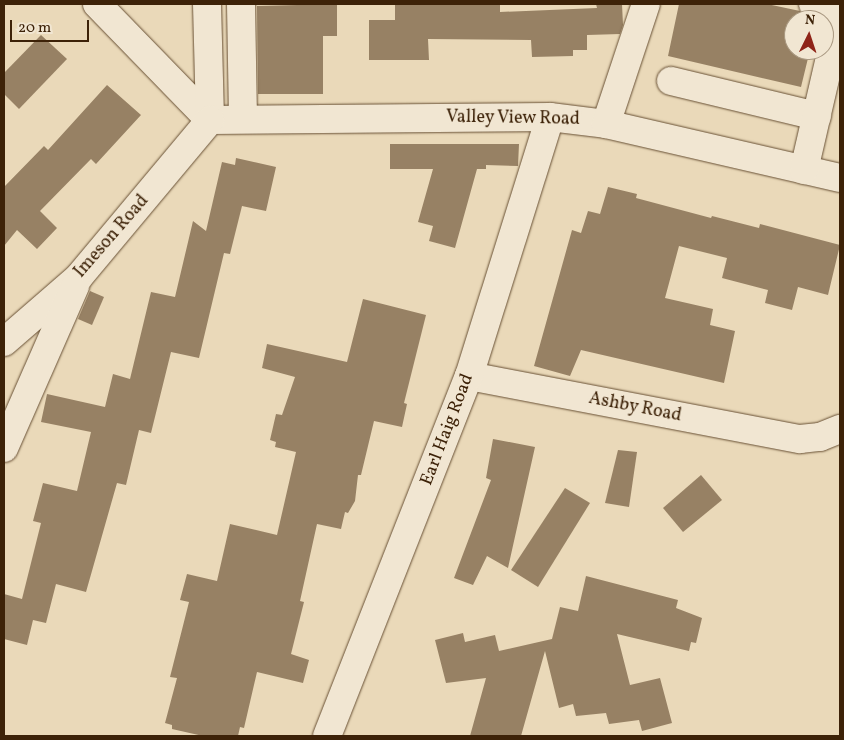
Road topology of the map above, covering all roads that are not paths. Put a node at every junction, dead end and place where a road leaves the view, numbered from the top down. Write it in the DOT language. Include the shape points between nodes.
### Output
graph roads {
  1 [pos="98,4"];
  2 [pos="207,4"];
  3 [pos="241,4"];
  4 [pos="646,4"];
  5 [pos="812,4"];
  6 [pos="840,10"];
  7 [pos="840,14"];
  8 [pos="671,81"];
  9 [pos="817,116"];
  10 [pos="550,117"];
  11 [pos="242,119"];
  12 [pos="210,120"];
  13 [pos="606,124"];
  14 [pos="804,170"];
  15 [pos="840,178"];
  16 [pos="78,278"];
  17 [pos="4,342"];
  18 [pos="470,376"];
  19 [pos="840,429"];
  20 [pos="4,448"];
  21 [pos="327,736"];
  1 -- 12 [label="street"];
  2 -- 12 [label="street"];
  3 -- 11 [label="street"];
  4 -- 13 [label="street"];
  5 -- 6 [label="street"];
  7 -- 9 [label="street"];
  8 -- 9 [label="street"];
  9 -- 14 [label="street"];
  10 -- 11 [label="street, Valley View Road"];
  10 -- 13 [label="street, Valley View Road"];
  10 -- 18 [label="street, Earl Haig Road"];
  11 -- 12 [label="street, Valley View Road"];
  12 -- 16 [label="street, Imeson Road"];
  13 -- 14 [label="street, Valley View Road"];
  14 -- 15 [label="street, Valley View Road"];
  16 -- 17 [label="street, Imeson Road"];
  16 -- 20 [label="street"];
  18 -- 19 [label="street, Ashby Road" via="800,439 820,438"];
  18 -- 21 [label="street, Earl Haig Road"];
}
